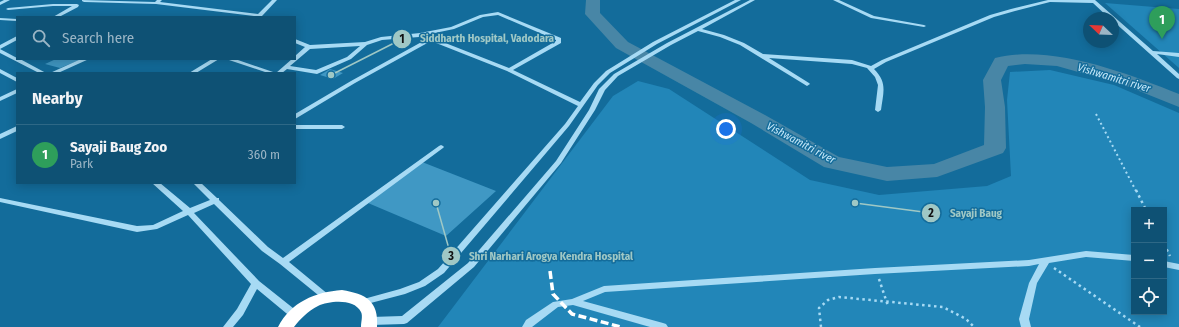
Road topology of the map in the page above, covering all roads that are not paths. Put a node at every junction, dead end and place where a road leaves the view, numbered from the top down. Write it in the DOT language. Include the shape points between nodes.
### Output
graph roads {
  1 [pos="8,0"];
  2 [pos="275,0"];
  3 [pos="739,0"];
  4 [pos="753,0"];
  5 [pos="835,0"];
  6 [pos="86,1"];
  7 [pos="1093,1"];
  8 [pos="158,2"];
  9 [pos="0,4"];
  10 [pos="77,5"];
  11 [pos="8,9"];
  12 [pos="1106,12"];
  13 [pos="57,16"];
  14 [pos="260,16"];
  15 [pos="0,19"];
  16 [pos="16,20"];
  17 [pos="1119,23"];
  18 [pos="924,26"];
  19 [pos="697,29"];
  20 [pos="420,35"];
  21 [pos="16,39"];
  22 [pos="296,40"];
  23 [pos="431,40"];
  24 [pos="365,44"];
  25 [pos="0,47"];
  26 [pos="309,47"];
  27 [pos="0,51"];
  28 [pos="1151,52"];
  29 [pos="1179,55"];
  30 [pos="761,56"];
  31 [pos="296,58"];
  32 [pos="16,59"];
  33 [pos="18,60"];
  34 [pos="84,60"];
  35 [pos="214,60"];
  36 [pos="232,60"];
  37 [pos="294,60"];
  38 [pos="286,67"];
  39 [pos="870,69"];
  40 [pos="509,70"];
  41 [pos="41,72"];
  42 [pos="55,72"];
  43 [pos="194,72"];
  44 [pos="271,72"];
  45 [pos="280,72"];
  46 [pos="2,74"];
  47 [pos="1179,77"];
  48 [pos="16,80"];
  49 [pos="807,84"];
  50 [pos="16,91"];
  51 [pos="0,99"];
  52 [pos="581,105"];
  53 [pos="878,110"];
  54 [pos="296,116"];
  55 [pos="296,127"];
  56 [pos="342,127"];
  57 [pos="16,129"];
  58 [pos="0,137"];
  59 [pos="441,147"];
  60 [pos="157,184"];
  61 [pos="199,184"];
  62 [pos="0,200"];
  63 [pos="216,200"];
  64 [pos="188,212"];
  65 [pos="1131,258"];
  66 [pos="1046,261"];
  67 [pos="283,262"];
  68 [pos="1167,265"];
  69 [pos="1179,267"];
  70 [pos="256,283"];
  71 [pos="326,297"];
  72 [pos="363,302"];
  73 [pos="573,302"];
  74 [pos="290,321"];
  75 [pos="370,324"];
  76 [pos="228,327"];
  77 [pos="527,327"];
  78 [pos="663,327"];
  79 [pos="1026,327"];
  1 -- 9 [label="street"];
  2 -- 14 [label="street"];
  3 -- 52 [label="street" via="608,72"];
  4 -- 19 [label="street"];
  5 -- 18 [label="street" via="873,17"];
  6 -- 8 [label="street"];
  6 -- 10 [label="street"];
  7 -- 12 [label="street"];
  7 -- 39 [label="street" via="1050,1 992,16"];
  8 -- 14 [label="street"];
  10 -- 11 [label="street"];
  10 -- 13 [label="street"];
  15 -- 16 [label="street"];
  17 -- 28 [label="street"];
  19 -- 30 [label="street" via="732,39"];
  19 -- 75 [label="street" via="616,76 602,89 592,110 559,162 471,265 404,320"];
  20 -- 23 [label="street"];
  20 -- 24 [label="street" via="382,39"];
  20 -- 40 [label="street" via="498,13 559,39 559,42"];
  21 -- 25 [label="street"];
  22 -- 26 [label="street"];
  23 -- 40 [label="street"];
  23 -- 54 [label="street"];
  24 -- 26 [label="street"];
  24 -- 38 [label="street" via="349,58 317,72"];
  26 -- 31 [label="street"];
  27 -- 32 [label="street"];
  28 -- 29 [label="street"];
  28 -- 47 [label="street"];
  30 -- 39 [label="street" via="852,62"];
  30 -- 49 [label="street"];
  33 -- 41 [label="street"];
  34 -- 42 [label="street"];
  35 -- 43 [label="street"];
  36 -- 44 [label="street"];
  37 -- 38 [label="street"];
  38 -- 45 [label="street"];
  39 -- 53 [label="street" via="878,76 882,85"];
  40 -- 52 [label="street"];
  46 -- 48 [label="street"];
  50 -- 51 [label="street"];
  52 -- 72 [label="street" via="567,125 440,271 422,284"];
  55 -- 56 [label="street"];
  57 -- 58 [label="street"];
  59 -- 67 [label="street"];
  60 -- 64 [label="street"];
  61 -- 63 [label="street"];
  62 -- 64 [label="street" via="137,229 154,227"];
  63 -- 64 [label="street"];
  63 -- 67 [label="street" via="265,250"];
  64 -- 70 [label="street"];
  65 -- 66 [label="street" via="1086,254"];
  66 -- 73 [label="street" via="604,289"];
  66 -- 79 [label="street" via="1033,283 1024,319"];
  67 -- 71 [label="street"];
  68 -- 69 [label="street"];
  70 -- 74 [label="street"];
  70 -- 76 [label="street" via="240,312"];
  71 -- 72 [label="highway" via="353,297"];
  71 -- 74 [label="highway" via="312,302"];
  72 -- 75 [label="highway" via="369,310"];
  73 -- 77 [label="street" via="556,304"];
  73 -- 78 [label="street"];
}
